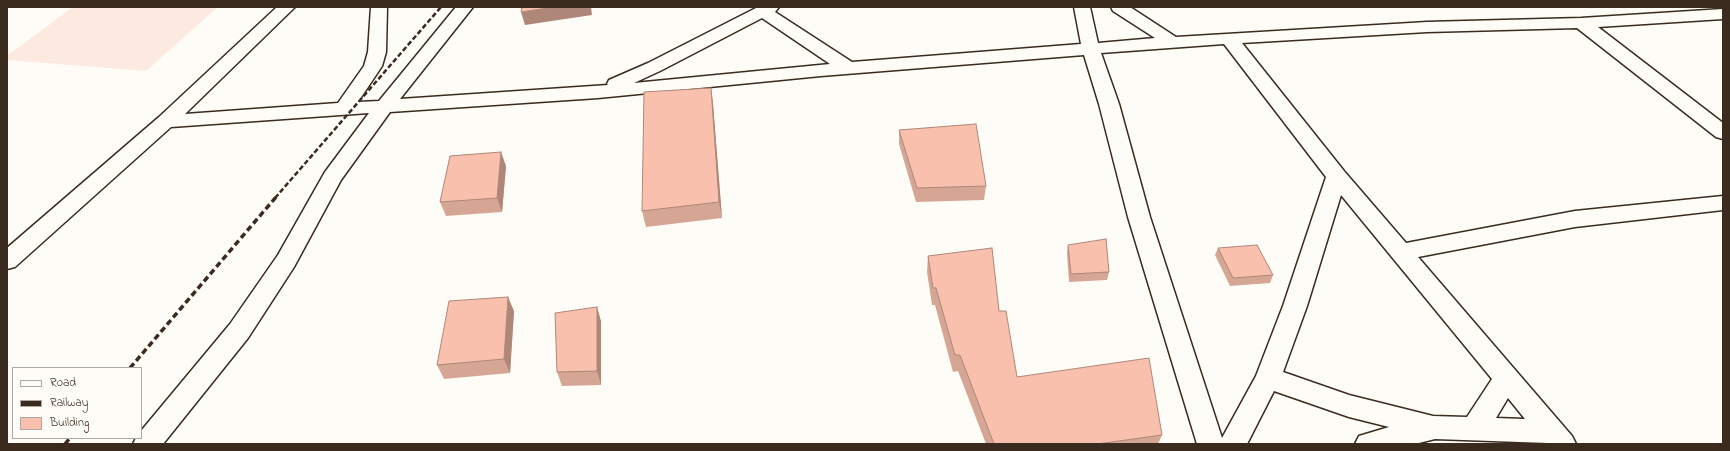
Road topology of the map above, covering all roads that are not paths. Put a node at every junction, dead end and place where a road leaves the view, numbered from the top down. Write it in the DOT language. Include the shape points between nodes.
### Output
graph roads {
  1 [pos="288,7"];
  2 [pos="379,7"];
  3 [pos="465,7"];
  4 [pos="1082,7"];
  5 [pos="1119,7"];
  6 [pos="766,9"];
  7 [pos="1723,14"];
  8 [pos="1580,23"];
  9 [pos="1229,38"];
  10 [pos="1172,42"];
  11 [pos="1091,50"];
  12 [pos="849,68"];
  13 [pos="598,92"];
  14 [pos="384,107"];
  15 [pos="344,109"];
  16 [pos="166,121"];
  17 [pos="1723,133"];
  18 [pos="1337,176"];
  19 [pos="1723,203"];
  20 [pos="1402,252"];
  21 [pos="7,261"];
  22 [pos="1268,378"];
  23 [pos="1507,378"];
  24 [pos="1433,428"];
  25 [pos="1474,429"];
  26 [pos="1556,437"];
  27 [pos="1231,443"];
  28 [pos="147,444"];
  29 [pos="1369,444"];
  1 -- 16 [label="street"];
  2 -- 15 [label="street" via="378,52 373,66"];
  3 -- 14 [label="street"];
  4 -- 11 [label="street"];
  5 -- 10 [label="street"];
  6 -- 12 [label="street"];
  6 -- 13 [label="street" via="654,68"];
  7 -- 8 [label="street"];
  8 -- 9 [label="street"];
  8 -- 17 [label="street"];
  9 -- 10 [label="street"];
  9 -- 18 [label="street"];
  10 -- 11 [label="street"];
  11 -- 12 [label="street"];
  11 -- 27 [label="street" via="1109,104 1139,217"];
  12 -- 13 [label="street"];
  13 -- 14 [label="street"];
  14 -- 15 [label="street"];
  14 -- 28 [label="street" via="332,177 286,261 239,331"];
  15 -- 16 [label="street"];
  16 -- 21 [label="street"];
  18 -- 20 [label="street"];
  18 -- 22 [label="street" via="1295,306"];
  19 -- 20 [label="street" via="1575,219"];
  20 -- 23 [label="street"];
  22 -- 24 [label="street" via="1349,406"];
  22 -- 27 [label="street"];
  23 -- 25 [label="street"];
  23 -- 26 [label="street"];
  24 -- 25 [label="street"];
  24 -- 29 [label="street"];
  25 -- 26 [label="street"];
}
